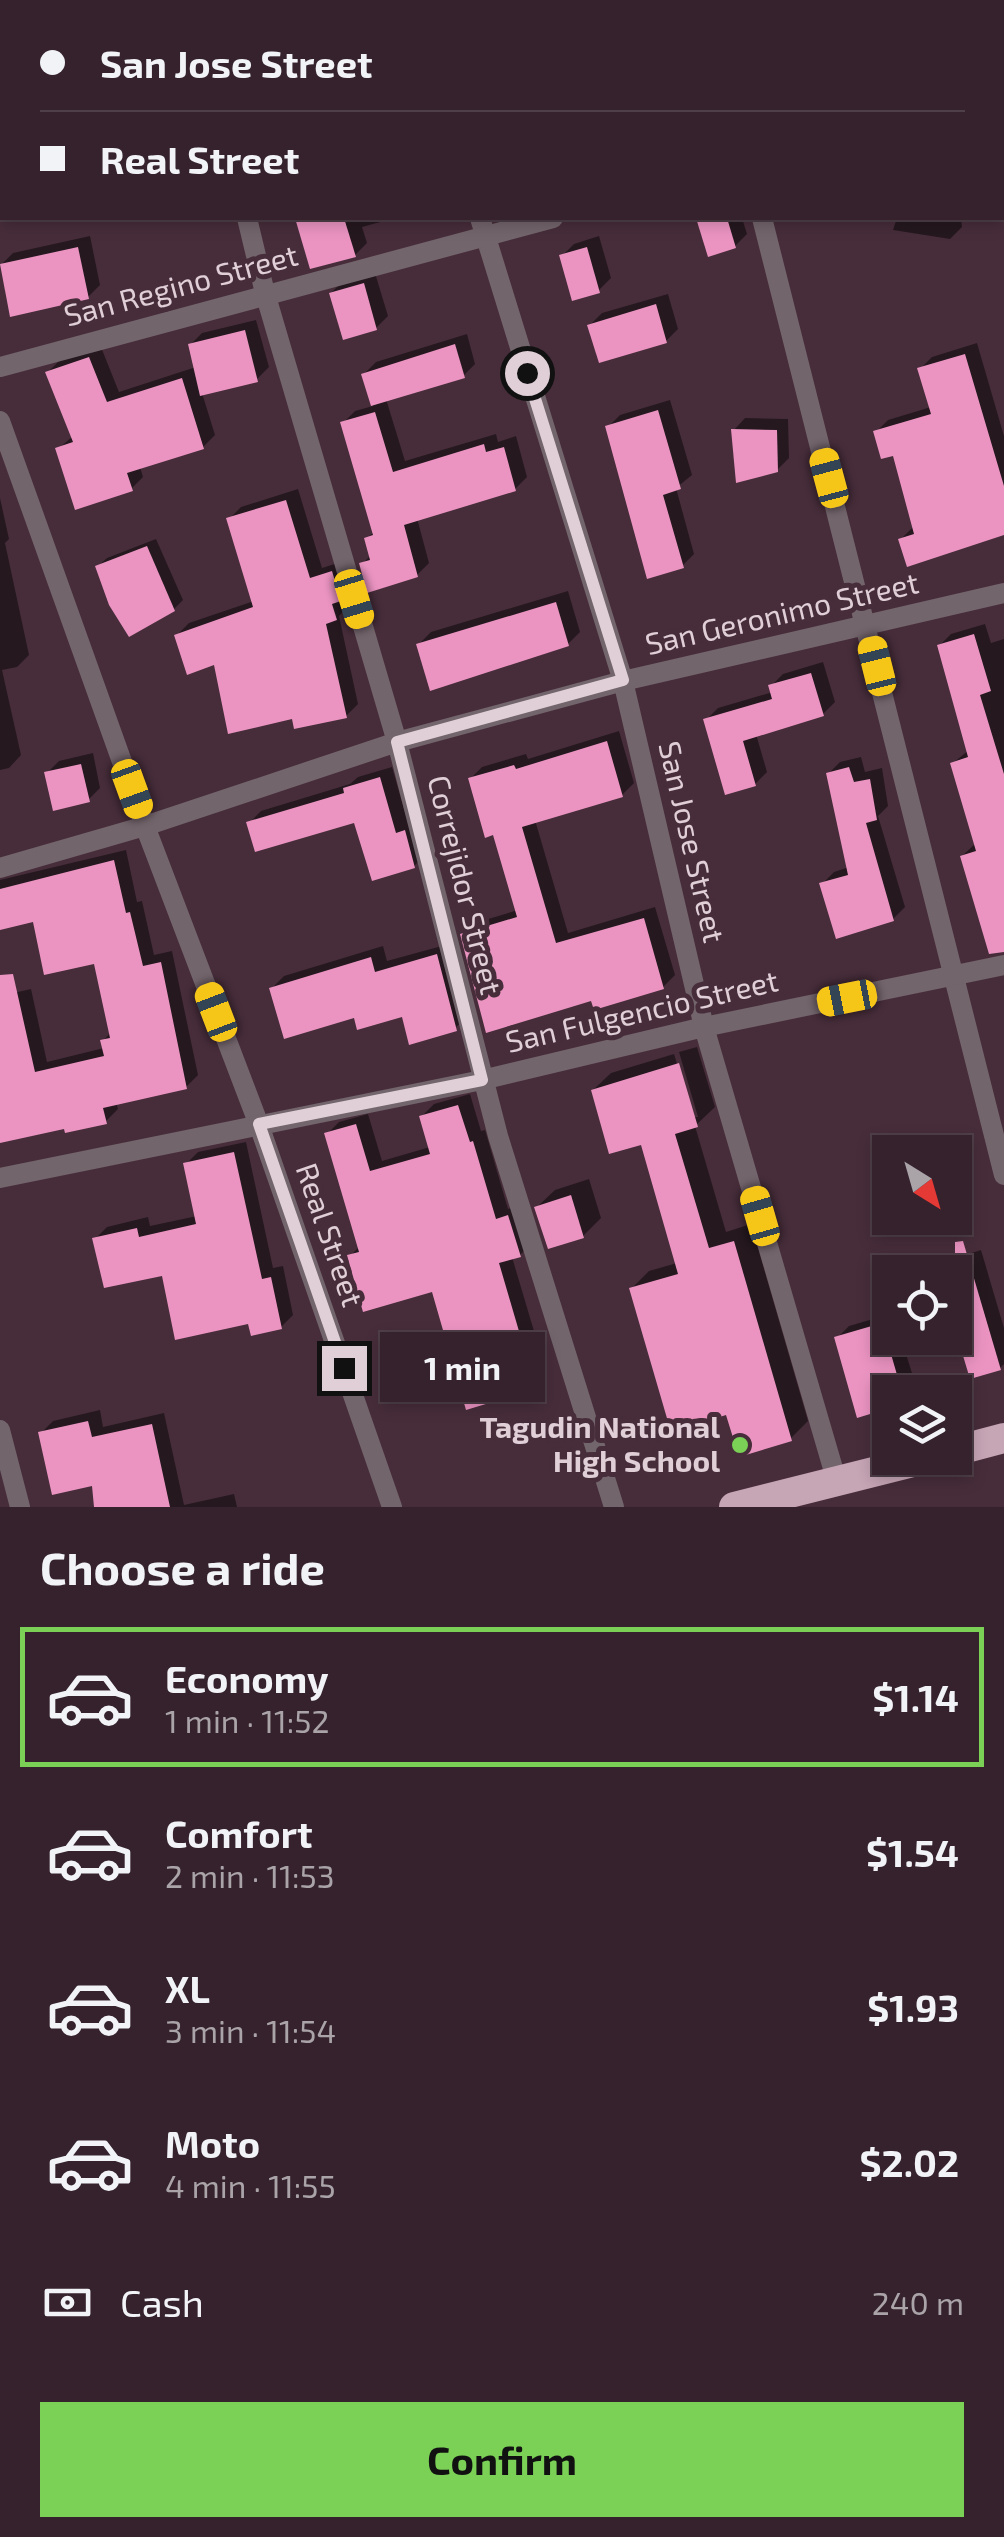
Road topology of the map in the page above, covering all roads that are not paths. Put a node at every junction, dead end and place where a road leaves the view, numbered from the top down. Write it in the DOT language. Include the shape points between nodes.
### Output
graph roads {
  1 [pos="247,220"];
  2 [pos="537,220"];
  3 [pos="763,220"];
  4 [pos="482,227"];
  5 [pos="265,293"];
  6 [pos="0,367"];
  7 [pos="0,420"];
  8 [pos="1004,593"];
  9 [pos="867,627"];
  10 [pos="623,680"];
  11 [pos="397,742"];
  12 [pos="145,826"];
  13 [pos="0,868"];
  14 [pos="1004,965"];
  15 [pos="954,976"];
  16 [pos="704,1027"];
  17 [pos="482,1080"];
  18 [pos="259,1124"];
  19 [pos="1004,1174"];
  20 [pos="0,1178"];
  21 [pos="0,1430"];
  22 [pos="1004,1438"];
  23 [pos="972,1446"];
  24 [pos="872,1473"];
  25 [pos="837,1482"];
  26 [pos="20,1507"];
  27 [pos="392,1507"];
  28 [pos="614,1507"];
  29 [pos="734,1507"];
  1 -- 5 [label="street, Correjidor Street"];
  2 -- 4 [label="street, San Regino Street"];
  3 -- 9 [label="street"];
  4 -- 5 [label="street, San Regino Street"];
  4 -- 10 [label="street, San Jose Street"];
  5 -- 6 [label="street, San Regino Street"];
  5 -- 11 [label="street, Correjidor Street"];
  7 -- 12 [label="street, Real Street"];
  8 -- 9 [label="street, San Geronimo Street"];
  9 -- 10 [label="street, San Geronimo Street"];
  9 -- 15 [label="street"];
  10 -- 11 [label="street, San Geronimo Street"];
  10 -- 16 [label="street, San Jose Street"];
  11 -- 12 [label="street, San Geronimo Street"];
  11 -- 17 [label="street, Correjidor Street"];
  12 -- 13 [label="street, San Geronimo Street"];
  12 -- 18 [label="street, Real Street"];
  14 -- 15 [label="street, San Fulgencio Street"];
  15 -- 16 [label="street, San Fulgencio Street"];
  15 -- 19 [label="street"];
  16 -- 17 [label="street, San Fulgencio Street"];
  16 -- 25 [label="street, San Jose Street"];
  17 -- 18 [label="street, San Fulgencio Street"];
  17 -- 28 [label="street, Correjidor Street"];
  18 -- 20 [label="street, San Fulgencio Street"];
  18 -- 27 [label="street, Real Street"];
  21 -- 26 [label="street"];
  22 -- 23 [label="highway"];
  24 -- 25 [label="highway"];
  25 -- 29 [label="highway"];
}
